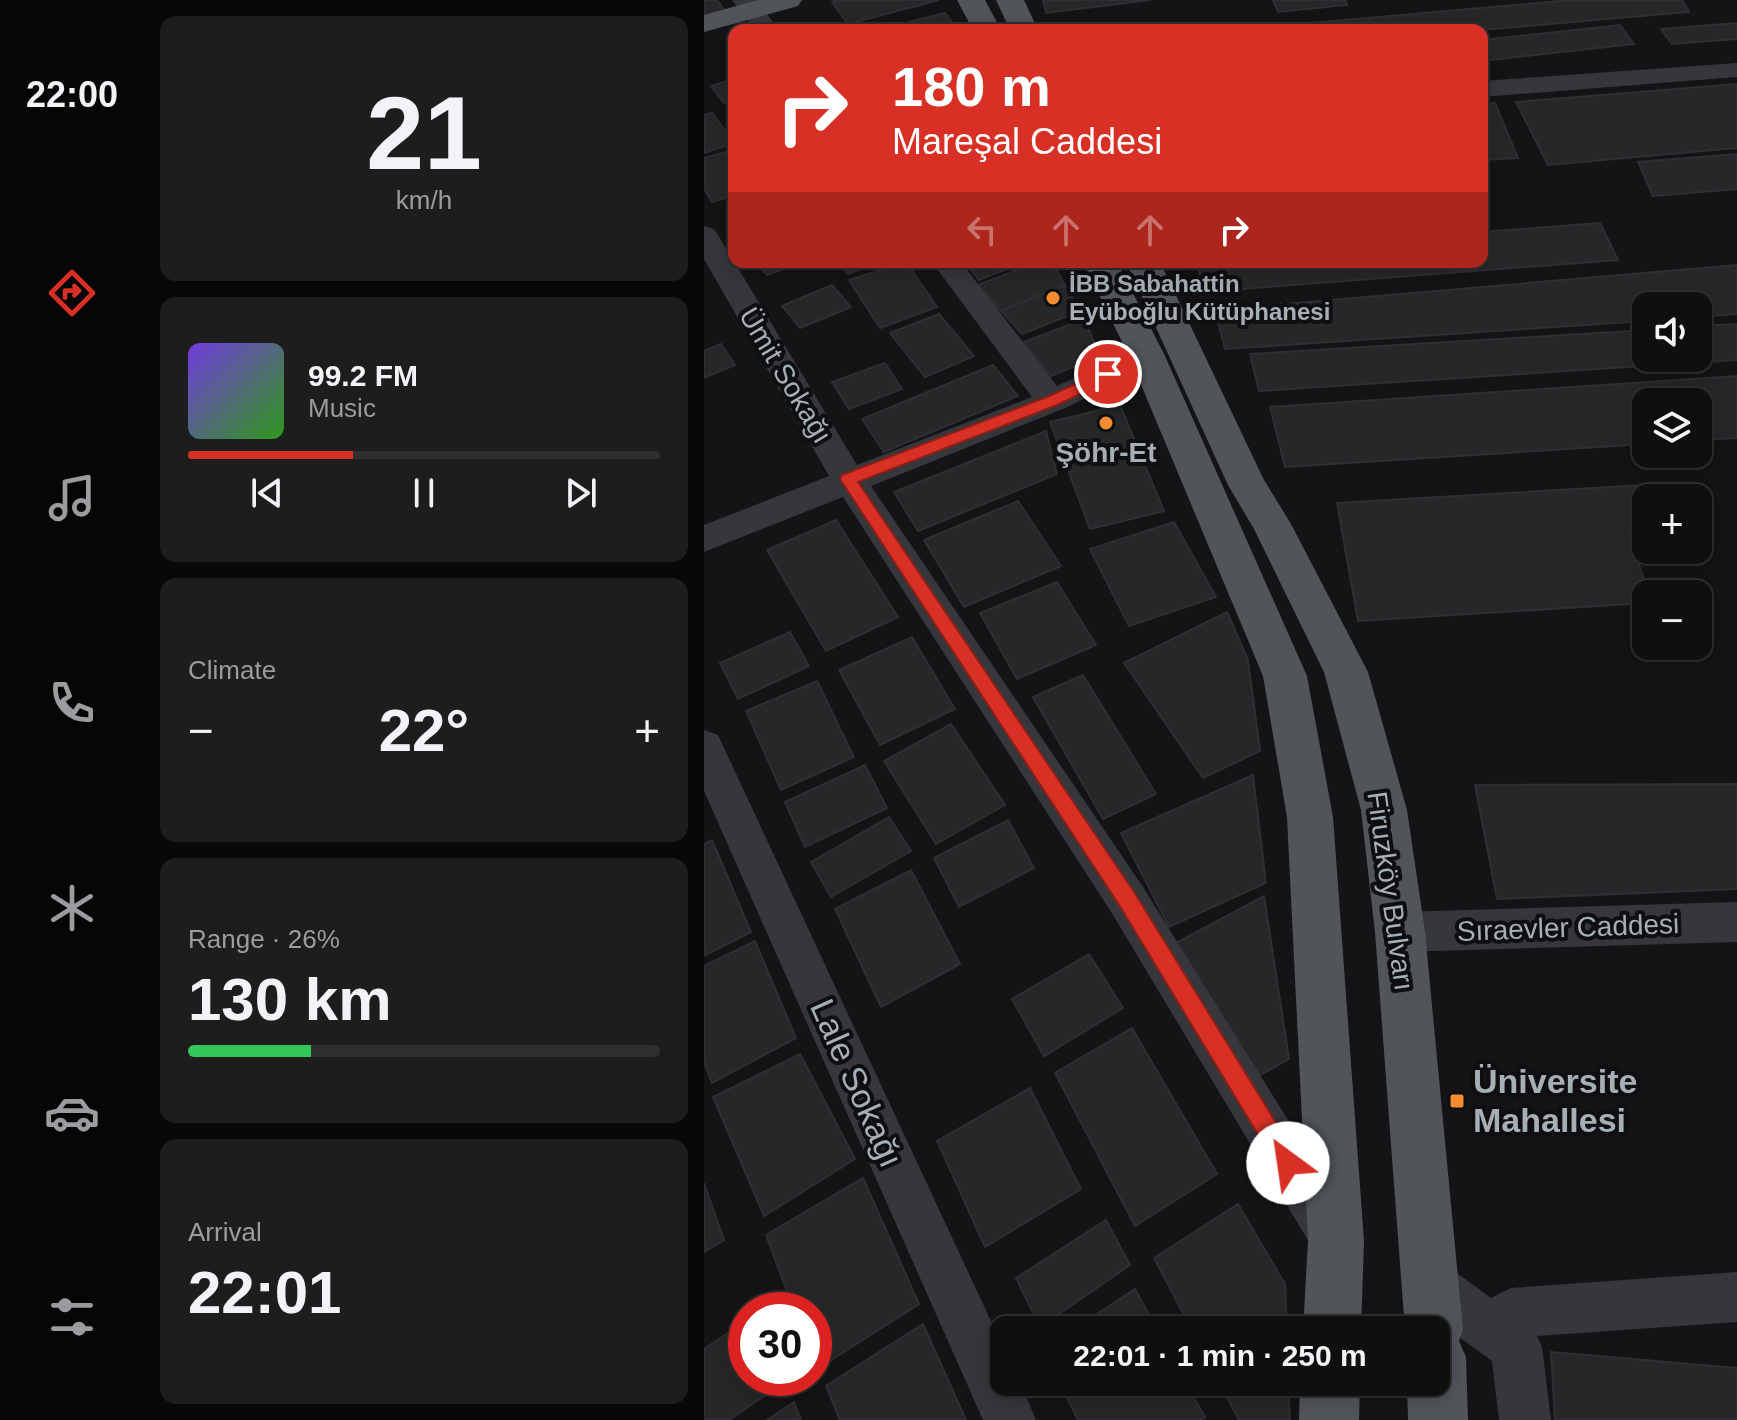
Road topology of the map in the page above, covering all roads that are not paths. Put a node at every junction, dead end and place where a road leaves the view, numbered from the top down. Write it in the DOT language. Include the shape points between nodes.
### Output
graph roads {
  1 [pos="788,0"];
  2 [pos="971,0"];
  3 [pos="1010,0"];
  4 [pos="754,13"];
  5 [pos="704,24"];
  6 [pos="984,24"];
  7 [pos="1021,24"];
  8 [pos="1737,70"];
  9 [pos="1488,89"];
  10 [pos="704,237"];
  11 [pos="951,268"];
  12 [pos="1103,268"];
  13 [pos="1146,268"];
  14 [pos="1167,311"];
  15 [pos="1147,356"];
  16 [pos="1052,401"];
  17 [pos="848,479"];
  18 [pos="704,539"];
  19 [pos="704,747"];
  20 [pos="1737,922"];
  21 [pos="1400,932"];
  22 [pos="1336,1241"];
  23 [pos="1737,1297"];
  24 [pos="1433,1308"];
  25 [pos="1333,1316"];
  26 [pos="1499,1335"];
  27 [pos="1330,1396"];
  28 [pos="1437,1396"];
  29 [pos="1010,1420"];
  30 [pos="1329,1420"];
  31 [pos="1438,1420"];
  32 [pos="1525,1420"];
  1 -- 4 [label="main road"];
  2 -- 6 [label="main road"];
  3 -- 7 [label="main road"];
  4 -- 5 [label="main road"];
  8 -- 9 [label="street"];
  10 -- 17 [label="street, Ümit Sokağı"];
  11 -- 16 [label="street"];
  12 -- 15 [label="main road"];
  13 -- 14 [label="main road, Firuzköy Bulvarı"];
  14 -- 15 [label="main road" via="1170,329"];
  14 -- 21 [label="main road, Firuzköy Bulvarı" via="1247,485 1346,672 1384,810"];
  15 -- 16 [label="street"];
  15 -- 22 [label="main road" via="1285,676 1310,817"];
  16 -- 17 [label="street"];
  17 -- 18 [label="street"];
  17 -- 22 [label="street, Ümit Sokağı" via="1128,901"];
  19 -- 29 [label="street, Lale Sokağı"];
  20 -- 21 [label="street, Sıraevler Caddesi"];
  21 -- 24 [label="main road, Firuzköy Bulvarı"];
  22 -- 25 [label="main road"];
  23 -- 26 [label="street" via="1511,1313"];
  24 -- 26 [label="street"];
  26 -- 32 [label="street" via="1516,1347"];
  27 -- 30 [label="main road"];
  28 -- 31 [label="main road"];
}
